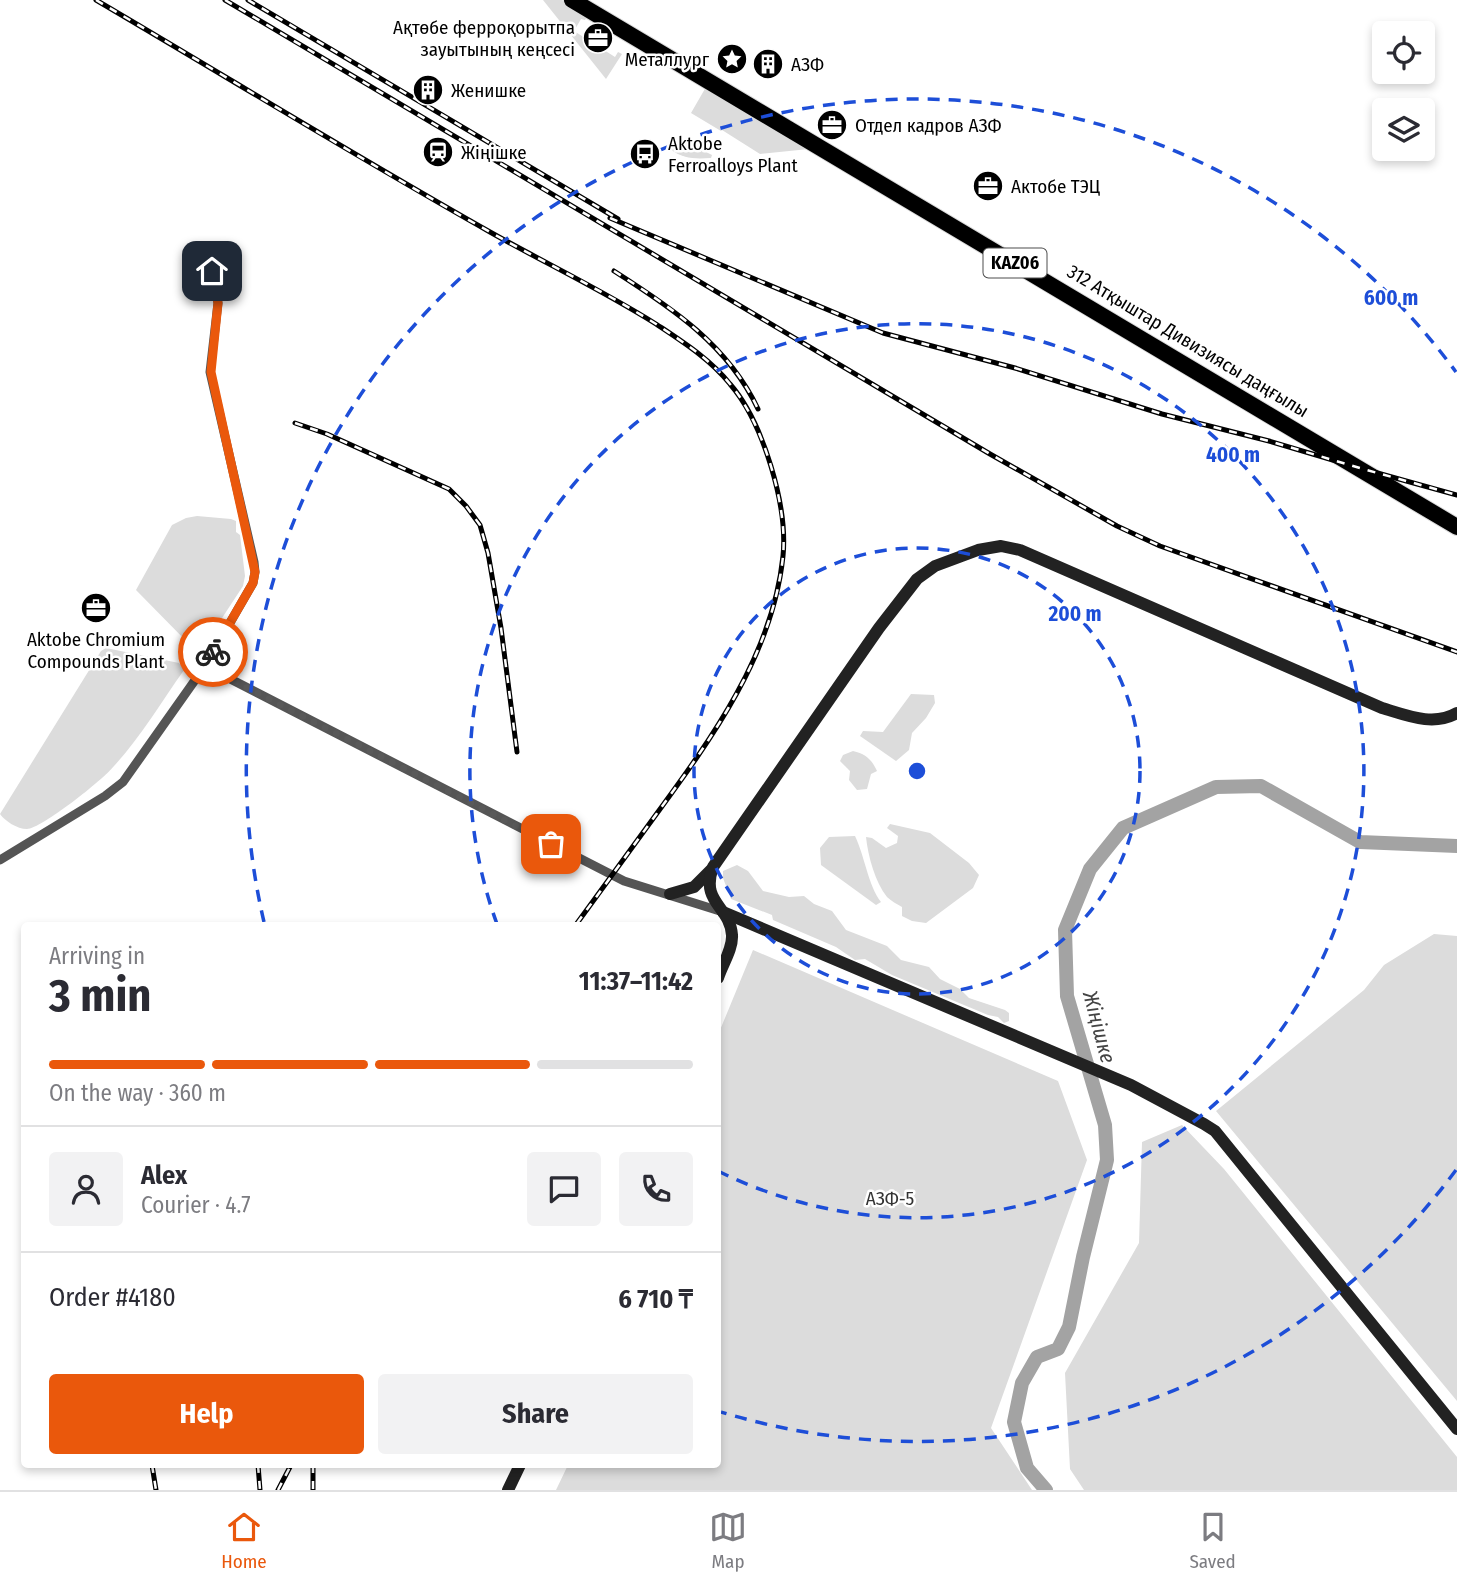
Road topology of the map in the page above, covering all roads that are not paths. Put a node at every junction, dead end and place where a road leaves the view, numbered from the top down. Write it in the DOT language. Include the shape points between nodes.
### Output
graph roads {
  1 [pos="572,0"];
  2 [pos="212,271"];
  3 [pos="1457,527"];
  4 [pos="205,666"];
  5 [pos="1457,713"];
  6 [pos="0,860"];
  7 [pos="713,867"];
  8 [pos="670,894"];
  9 [pos="723,912"];
  10 [pos="762,928"];
  11 [pos="732,942"];
  12 [pos="721,970"];
  13 [pos="1457,1429"];
  14 [pos="519,1468"];
  15 [pos="508,1490"];
  1 -- 3 [label="highway, 312 Атқыштар Дивизиясы даңғылы / KАZ06"];
  2 -- 4 [label="street" via="218,303 211,372 255,572"];
  4 -- 6 [label="street" via="123,782"];
  4 -- 8 [label="street" via="624,881"];
  5 -- 7 [label="street" via="1426,720 1382,708 1036,555 1001,547 978,550 935,566 917,579"];
  7 -- 8 [label="street" via="694,887"];
  7 -- 9 [label="street" via="709,887"];
  8 -- 9 [label="street"];
  9 -- 10 [label="street"];
  9 -- 11 [label="street"];
  10 -- 11 [label="street"];
  10 -- 13 [label="street" via="1131,1085 1215,1131"];
  11 -- 12 [label="street"];
  14 -- 15 [label="street"];
}
